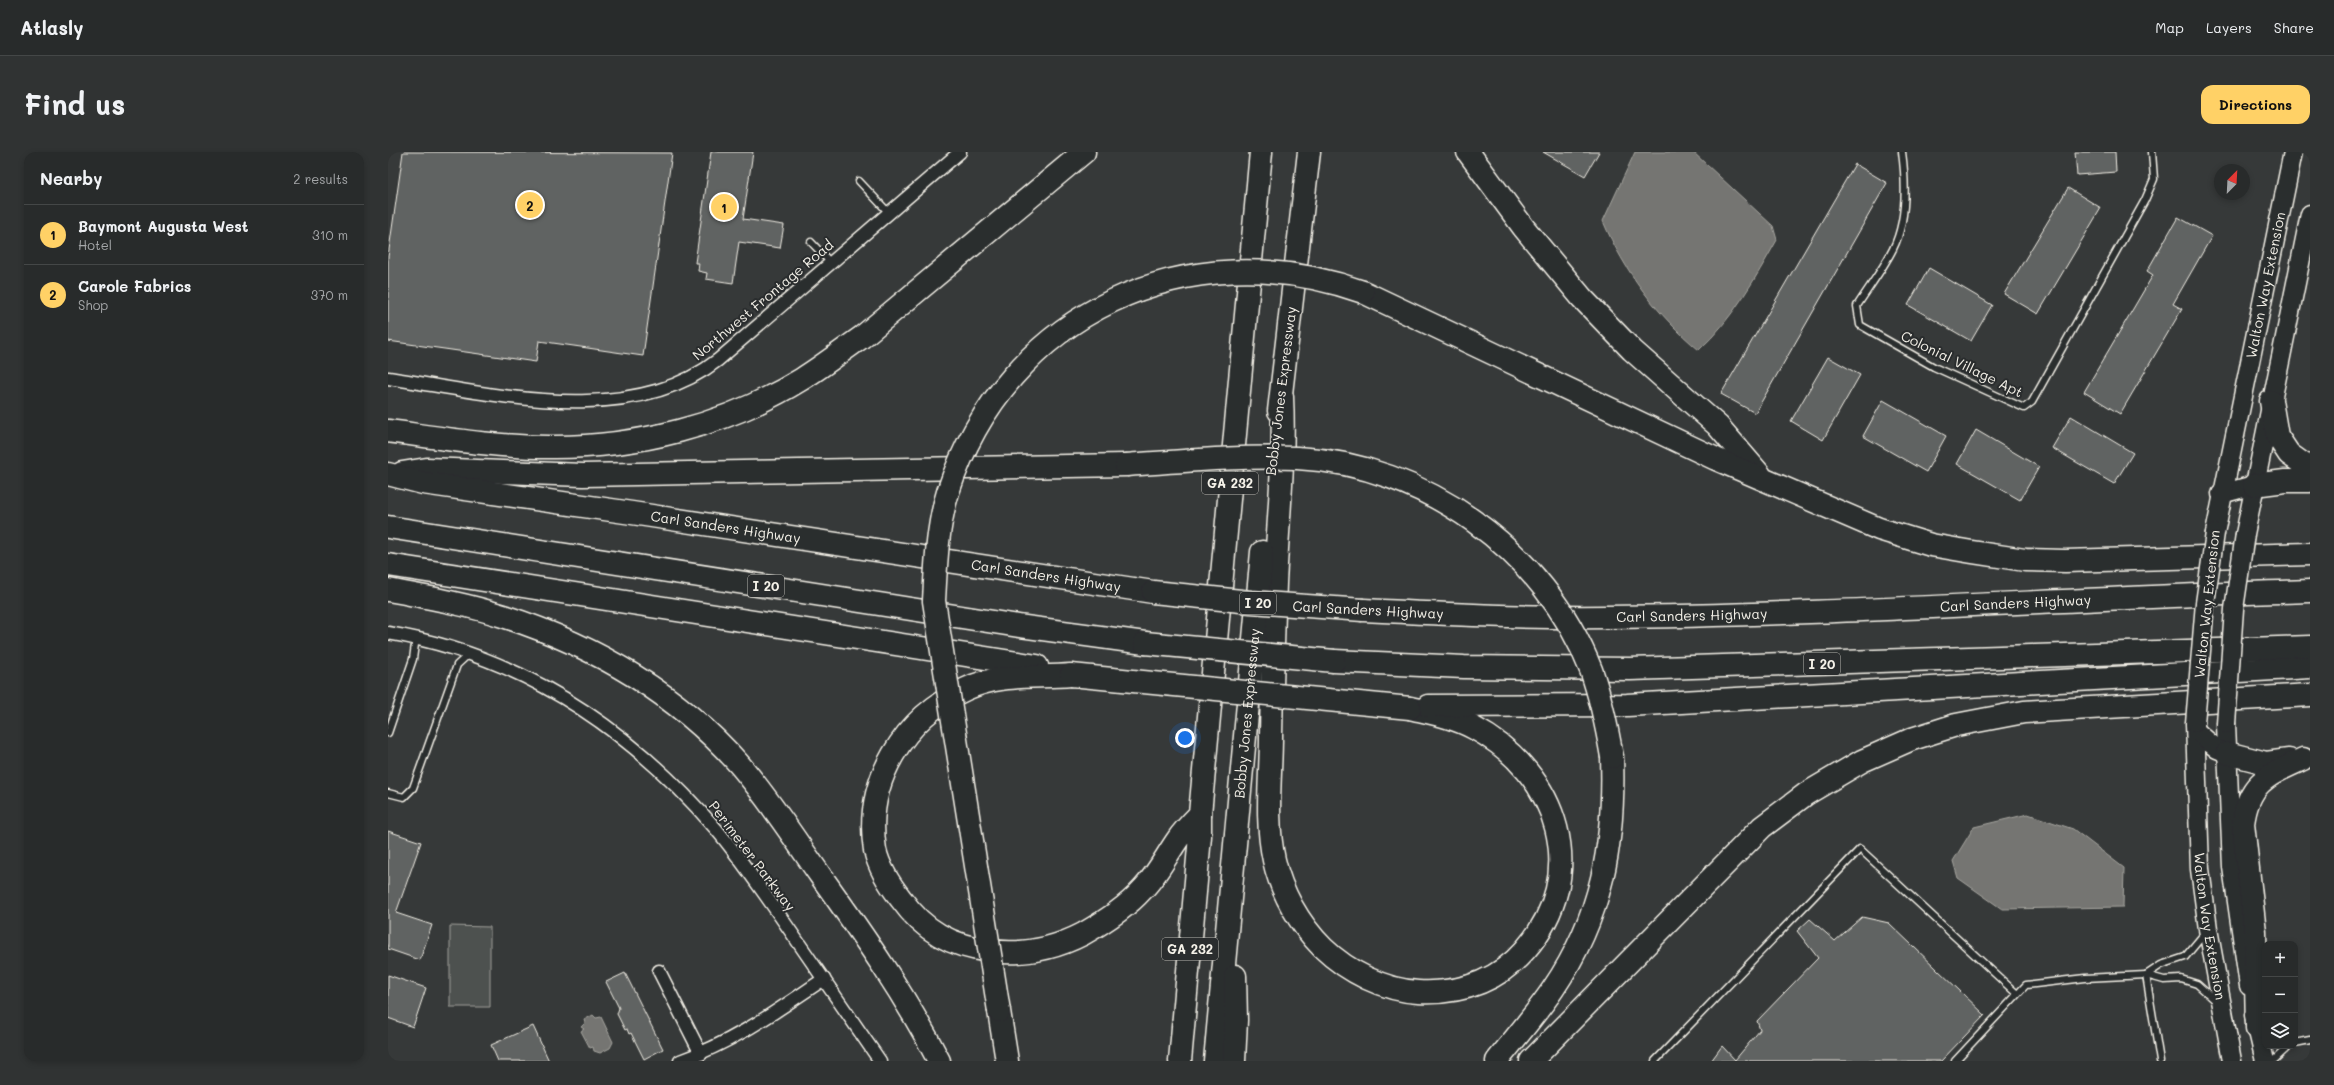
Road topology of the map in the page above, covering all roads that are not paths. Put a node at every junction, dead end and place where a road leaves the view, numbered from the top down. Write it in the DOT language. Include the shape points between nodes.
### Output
graph roads {
  1 [pos="960,152"];
  2 [pos="1084,152"];
  3 [pos="1262,152"];
  4 [pos="1309,152"];
  5 [pos="1468,152"];
  6 [pos="1902,152"];
  7 [pos="2152,152"];
  8 [pos="2293,152"];
  9 [pos="859,181"];
  10 [pos="889,213"];
  11 [pos="2310,214"];
  12 [pos="811,242"];
  13 [pos="831,263"];
  14 [pos="388,378"];
  15 [pos="1282,397"];
  16 [pos="2271,401"];
  17 [pos="388,431"];
  18 [pos="2310,469"];
  19 [pos="389,475"];
  20 [pos="1764,481"];
  21 [pos="2310,481"];
  22 [pos="2254,485"];
  23 [pos="2221,494"];
  24 [pos="388,527"];
  25 [pos="2310,554"];
  26 [pos="388,565"];
  27 [pos="388,590"];
  28 [pos="2310,591"];
  29 [pos="388,633"];
  30 [pos="416,637"];
  31 [pos="2310,648"];
  32 [pos="470,652"];
  33 [pos="2310,667"];
  34 [pos="1071,675"];
  35 [pos="2310,695"];
  36 [pos="1410,708"];
  37 [pos="2195,727"];
  38 [pos="388,733"];
  39 [pos="2227,753"];
  40 [pos="2306,758"];
  41 [pos="388,794"];
  42 [pos="1200,814"];
  43 [pos="1231,886"];
  44 [pos="2208,929"];
  45 [pos="658,971"];
  46 [pos="2146,975"];
  47 [pos="824,979"];
  48 [pos="2017,994"];
  49 [pos="2221,1005"];
  50 [pos="1184,1018"];
  51 [pos="2260,1033"];
  52 [pos="2310,1040"];
  53 [pos="2298,1042"];
  54 [pos="2286,1049"];
  55 [pos="701,1054"];
  56 [pos="680,1061"];
  57 [pos="880,1061"];
  58 [pos="939,1061"];
  59 [pos="1007,1061"];
  60 [pos="1176,1061"];
  61 [pos="1180,1061"];
  62 [pos="1215,1061"];
  63 [pos="1234,1061"];
  64 [pos="1497,1061"];
  65 [pos="1531,1061"];
  66 [pos="1655,1061"];
  67 [pos="1955,1061"];
  68 [pos="2160,1061"];
  69 [pos="2232,1061"];
  70 [pos="2265,1061"];
  71 [pos="2273,1061"];
  1 -- 10 [label="street, Northwest Frontage Road"];
  2 -- 17 [label="highway" via="862,337 801,379 719,418 684,429 616,443 548,447"];
  3 -- 42 [label="highway, GA 232"];
  4 -- 15 [label="highway, Bobby Jones Expressway / GA 232"];
  5 -- 20 [label="highway" via="1524,228 1582,298 1632,350 1718,426"];
  6 -- 7 [label="lane, Colonial Village Apt" via="1906,181 1903,214 1894,248 1857,306 1860,325 1934,367 2024,408 2032,402 2145,200 2154,179"];
  8 -- 23 [label="main road, Walton Way Extension"];
  9 -- 10 [label="lane"];
  10 -- 13 [label="street, Northwest Frontage Road"];
  11 -- 16 [label="main road, Walton Way Extension"];
  12 -- 13 [label="lane"];
  13 -- 14 [label="street, Northwest Frontage Road" via="706,369 683,382 654,393 618,399 545,401"];
  15 -- 36 [label="highway" via="1284,441 1275,584 1270,812 1273,857 1277,872 1290,903 1321,946 1336,959 1371,980 1392,988 1408,992 1448,992 1494,977 1520,956 1533,941 1556,898 1560,881 1560,843 1555,821 1538,785 1510,752 1472,727"];
  15 -- 43 [label="highway, Bobby Jones Expressway / GA 232" via="1273,441"];
  16 -- 18 [label="highway" via="2277,436 2289,454"];
  16 -- 22 [label="main road, Walton Way Extension"];
  19 -- 28 [label="highway, Carl Sanders Highway / I 20, bridge" via="423,483 1153,592 1363,610 1545,617 1749,615"];
  19 -- 64 [label="highway, bridge" via="426,469 583,475 1126,465 1298,458 1367,469 1417,488 1462,512 1508,550 1530,572 1568,623 1591,670 1604,714 1612,758 1614,800 1611,831 1600,888 1592,911 1572,956 1553,988"];
  20 -- 25 [label="highway" via="1879,529 1931,544 2017,559 2065,561"];
  20 -- 59 [label="highway, bridge" via="1363,292 1316,278 1263,271 1209,273 1156,284 1109,302 1064,331 1013,376 980,420 957,466 947,494 938,547 934,601"];
  21 -- 22 [label="highway"];
  22 -- 23 [label="main road"];
  22 -- 39 [label="main road, Walton Way Extension, bridge" via="2234,609 2226,724"];
  23 -- 37 [label="main road, Walton Way Extension, bridge" via="2205,603"];
  24 -- 31 [label="highway, I 20, bridge" via="1004,624 1145,643 1334,661 1487,668 1638,669"];
  26 -- 34 [label="highway" via="1056,669"];
  27 -- 58 [label="highway" via="502,615 557,636 624,670 690,716 760,790 871,946 905,998"];
  29 -- 30 [label="street, Perimeter Parkway"];
  30 -- 32 [label="street, Perimeter Parkway"];
  30 -- 38 [label="lane" via="413,659"];
  32 -- 41 [label="lane" via="457,664 413,788 404,796"];
  32 -- 47 [label="street, Perimeter Parkway" via="507,668 600,720 651,761 716,829"];
  33 -- 36 [label="highway" via="1873,689 1627,705 1447,705"];
  34 -- 36 [label="highway, bridge"];
  34 -- 42 [label="highway" via="1014,676 966,689 933,709 909,732 896,749 878,786 874,806 876,852 894,890 916,917 949,941 969,948 1010,953 1042,949 1062,943 1082,934 1128,904 1160,867 1178,838"];
  35 -- 65 [label="highway" via="2024,712 1956,725 1912,739 1862,761 1806,794 1762,827"];
  37 -- 39 [label="main road" via="2217,749"];
  37 -- 44 [label="main road, Walton Way Extension" via="2200,868"];
  39 -- 40 [label="highway" via="2266,763"];
  39 -- 51 [label="main road, Walton Way Extension" via="2232,867 2242,946"];
  40 -- 51 [label="highway" via="2268,775 2258,785 2245,812 2243,824 2255,932"];
  42 -- 50 [label="highway, GA 232"];
  43 -- 62 [label="highway, Bobby Jones Expressway / GA 232"];
  43 -- 63 [label="highway" via="1236,1020"];
  44 -- 46 [label="lane" via="2185,957 2161,965"];
  44 -- 49 [label="main road, Walton Way Extension"];
  45 -- 55 [label="street"];
  46 -- 48 [label="lane" via="2085,978 2026,985"];
  46 -- 49 [label="lane" via="2164,980 2181,979 2197,984"];
  46 -- 68 [label="lane"];
  47 -- 55 [label="street" via="740,1035"];
  47 -- 57 [label="street, Perimeter Parkway"];
  48 -- 66 [label="lane" via="1860,849"];
  48 -- 67 [label="lane"];
  49 -- 69 [label="main road, Walton Way Extension"];
  50 -- 60 [label="highway"];
  50 -- 61 [label="highway, GA 232"];
  51 -- 70 [label="main road, Walton Way Extension"];
  52 -- 53 [label="lane"];
  54 -- 71 [label="lane"];
  55 -- 56 [label="street"];
}
